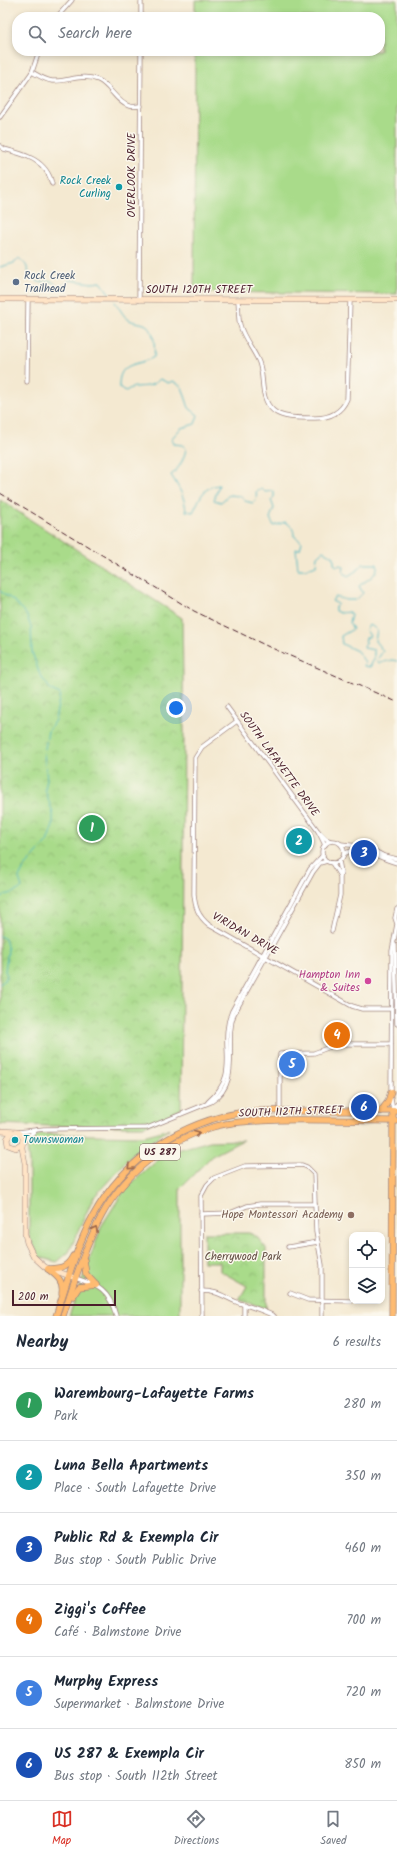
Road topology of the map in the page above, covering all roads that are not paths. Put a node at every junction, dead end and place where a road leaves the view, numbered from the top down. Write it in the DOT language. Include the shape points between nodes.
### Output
graph roads {
  1 [pos="72,0"];
  2 [pos="141,2"];
  3 [pos="61,12"];
  4 [pos="141,12"];
  5 [pos="37,56"];
  6 [pos="141,56"];
  7 [pos="32,72"];
  8 [pos="141,106"];
  9 [pos="0,116"];
  10 [pos="0,146"];
  11 [pos="52,184"];
  12 [pos="0,299"];
  13 [pos="28,299"];
  14 [pos="139,300"];
  15 [pos="397,300"];
  16 [pos="238,301"];
  17 [pos="350,301"];
  18 [pos="27,382"];
  19 [pos="227,707"];
  20 [pos="237,721"];
  21 [pos="318,831"];
  22 [pos="331,841"];
  23 [pos="341,844"];
  24 [pos="325,845"];
  25 [pos="344,854"];
  26 [pos="323,855"];
  27 [pos="397,859"];
  28 [pos="327,861"];
  29 [pos="339,861"];
  30 [pos="332,863"];
  31 [pos="397,863"];
  32 [pos="340,876"];
  33 [pos="397,909"];
  34 [pos="397,923"];
  35 [pos="332,930"];
  36 [pos="395,942"];
  37 [pos="264,956"];
  38 [pos="391,1009"];
  39 [pos="397,1024"];
  40 [pos="391,1044"];
  41 [pos="391,1092"];
  42 [pos="397,1104"];
  43 [pos="280,1111"];
  44 [pos="381,1111"];
  45 [pos="395,1111"];
  46 [pos="395,1121"];
  47 [pos="36,1130"];
  48 [pos="12,1132"];
  49 [pos="18,1132"];
  50 [pos="0,1133"];
  51 [pos="397,1133"];
  52 [pos="7,1140"];
  53 [pos="393,1140"];
  54 [pos="23,1143"];
  55 [pos="14,1148"];
  56 [pos="24,1173"];
  57 [pos="314,1204"];
  58 [pos="201,1214"];
  59 [pos="83,1238"];
  60 [pos="318,1242"];
  61 [pos="288,1247"];
  62 [pos="85,1253"];
  63 [pos="48,1269"];
  64 [pos="73,1277"];
  65 [pos="96,1285"];
  66 [pos="201,1291"];
  67 [pos="290,1293"];
  68 [pos="322,1300"];
  69 [pos="349,1301"];
  70 [pos="60,1303"];
  71 [pos="244,1304"];
  72 [pos="63,1315"];
  73 [pos="56,1316"];
  74 [pos="116,1316"];
  75 [pos="202,1316"];
  76 [pos="244,1316"];
  77 [pos="274,1316"];
  78 [pos="322,1316"];
  79 [pos="392,1316"];
  1 -- 3 [label="street"];
  2 -- 4 [label="street"];
  5 -- 7 [label="street"];
  6 -- 8 [label="street, OVERLOOK DRIVE"];
  7 -- 8 [label="street" via="54,81 77,77 98,80 124,103 129,106"];
  7 -- 9 [label="street"];
  8 -- 14 [label="street, OVERLOOK DRIVE"];
  10 -- 11 [label="street" via="28,156 41,164 50,174"];
  12 -- 13 [label="main road, SOUTH 120TH STREET"];
  13 -- 14 [label="main road, SOUTH 120TH STREET"];
  13 -- 18 [label="street"];
  14 -- 16 [label="main road, SOUTH 120TH STREET"];
  15 -- 17 [label="main road, SOUTH 120TH STREET"];
  16 -- 17 [label="main road, SOUTH 120TH STREET"];
  16 -- 17 [label="street" via="239,324 259,361 263,394 268,405 282,416 320,418 334,414 346,403 348,397"];
  19 -- 20 [label="street, SOUTH LAFAYETTE DRIVE"];
  20 -- 21 [label="street, SOUTH LAFAYETTE DRIVE"];
  20 -- 37 [label="street, VIRIDAN DRIVE" via="202,747 196,755 195,904 208,925"];
  21 -- 22 [label="street, SOUTH LAFAYETTE DRIVE"];
  21 -- 24 [label="street, SOUTH LAFAYETTE DRIVE"];
  22 -- 23 [label="street"];
  22 -- 24 [label="street"];
  23 -- 25 [label="street"];
  23 -- 27 [label="street" via="366,847"];
  24 -- 26 [label="street"];
  25 -- 29 [label="street"];
  25 -- 31 [label="street" via="360,850"];
  26 -- 28 [label="street"];
  26 -- 37 [label="street" via="310,869"];
  28 -- 30 [label="street"];
  28 -- 37 [label="street" via="320,863 313,872"];
  29 -- 30 [label="street"];
  29 -- 32 [label="street" via="342,872"];
  30 -- 32 [label="street"];
  32 -- 35 [label="street" via="340,895"];
  33 -- 34 [label="street"];
  34 -- 36 [label="street"];
  36 -- 38 [label="street" via="392,951"];
  36 -- 39 [label="street"];
  37 -- 38 [label="street, VIRIDAN DRIVE" via="354,1007"];
  37 -- 47 [label="street" via="232,1020 231,1068 224,1091 217,1098 147,1128"];
  38 -- 40 [label="street"];
  40 -- 41 [label="street"];
  40 -- 43 [label="street" via="338,1044 314,1053 280,1054"];
  41 -- 44 [label="main road" via="388,1102"];
  41 -- 45 [label="street" via="391,1104"];
  42 -- 45 [label="street"];
  43 -- 44 [label="main road, SOUTH 112TH STREET / US 287"];
  43 -- 59 [label="main road, SOUTH 112TH STREET / US 287, one-way" via="247,1112 210,1120 161,1143 133,1164 116,1181 94,1215"];
  44 -- 45 [label="main road, SOUTH 112TH STREET / US 287"];
  45 -- 46 [label="main road"];
  46 -- 53 [label="main road"];
  62 -- 46 [label="main road, SOUTH 112TH STREET / US 287, one-way" via="103,1214 126,1182 153,1157 193,1134 214,1127 257,1121"];
  47 -- 49 [label="street"];
  47 -- 54 [label="street"];
  48 -- 49 [label="main road"];
  48 -- 50 [label="main road"];
  48 -- 52 [label="main road"];
  49 -- 54 [label="main road"];
  50 -- 52 [label="main road"];
  51 -- 53 [label="main road"];
  52 -- 55 [label="main road"];
  53 -- 79 [label="main road"];
  54 -- 55 [label="main road"];
  54 -- 56 [label="main road"];
  55 -- 56 [label="main road"];
  56 -- 63 [label="main road" via="26,1243 34,1257"];
  57 -- 58 [label="street" via="260,1204 230,1213"];
  57 -- 58 [label="street" via="315,1177 307,1167 254,1165 232,1171 209,1182 201,1196"];
  57 -- 60 [label="street"];
  58 -- 66 [label="street"];
  59 -- 63 [label="main road" via="70,1263 64,1268"];
  59 -- 64 [label="main road, SOUTH 112TH STREET / US 287"];
  60 -- 61 [label="street"];
  60 -- 68 [label="street" via="322,1265"];
  62 -- 64 [label="main road, SOUTH 112TH STREET / US 287"];
  62 -- 65 [label="main road" via="86,1274"];
  63 -- 64 [label="main road"];
  63 -- 70 [label="main road" via="63,1287"];
  64 -- 65 [label="street"];
  64 -- 70 [label="main road, US 287"];
  64 -- 72 [label="main road, US 287"];
  65 -- 72 [label="main road" via="76,1288"];
  65 -- 74 [label="street" via="108,1297"];
  66 -- 71 [label="street" via="218,1292"];
  66 -- 75 [label="street"];
  67 -- 68 [label="street" via="302,1299"];
  68 -- 69 [label="street"];
  68 -- 78 [label="street"];
  70 -- 73 [label="main road, US 287"];
  71 -- 76 [label="street"];
  71 -- 77 [label="street"];
}
